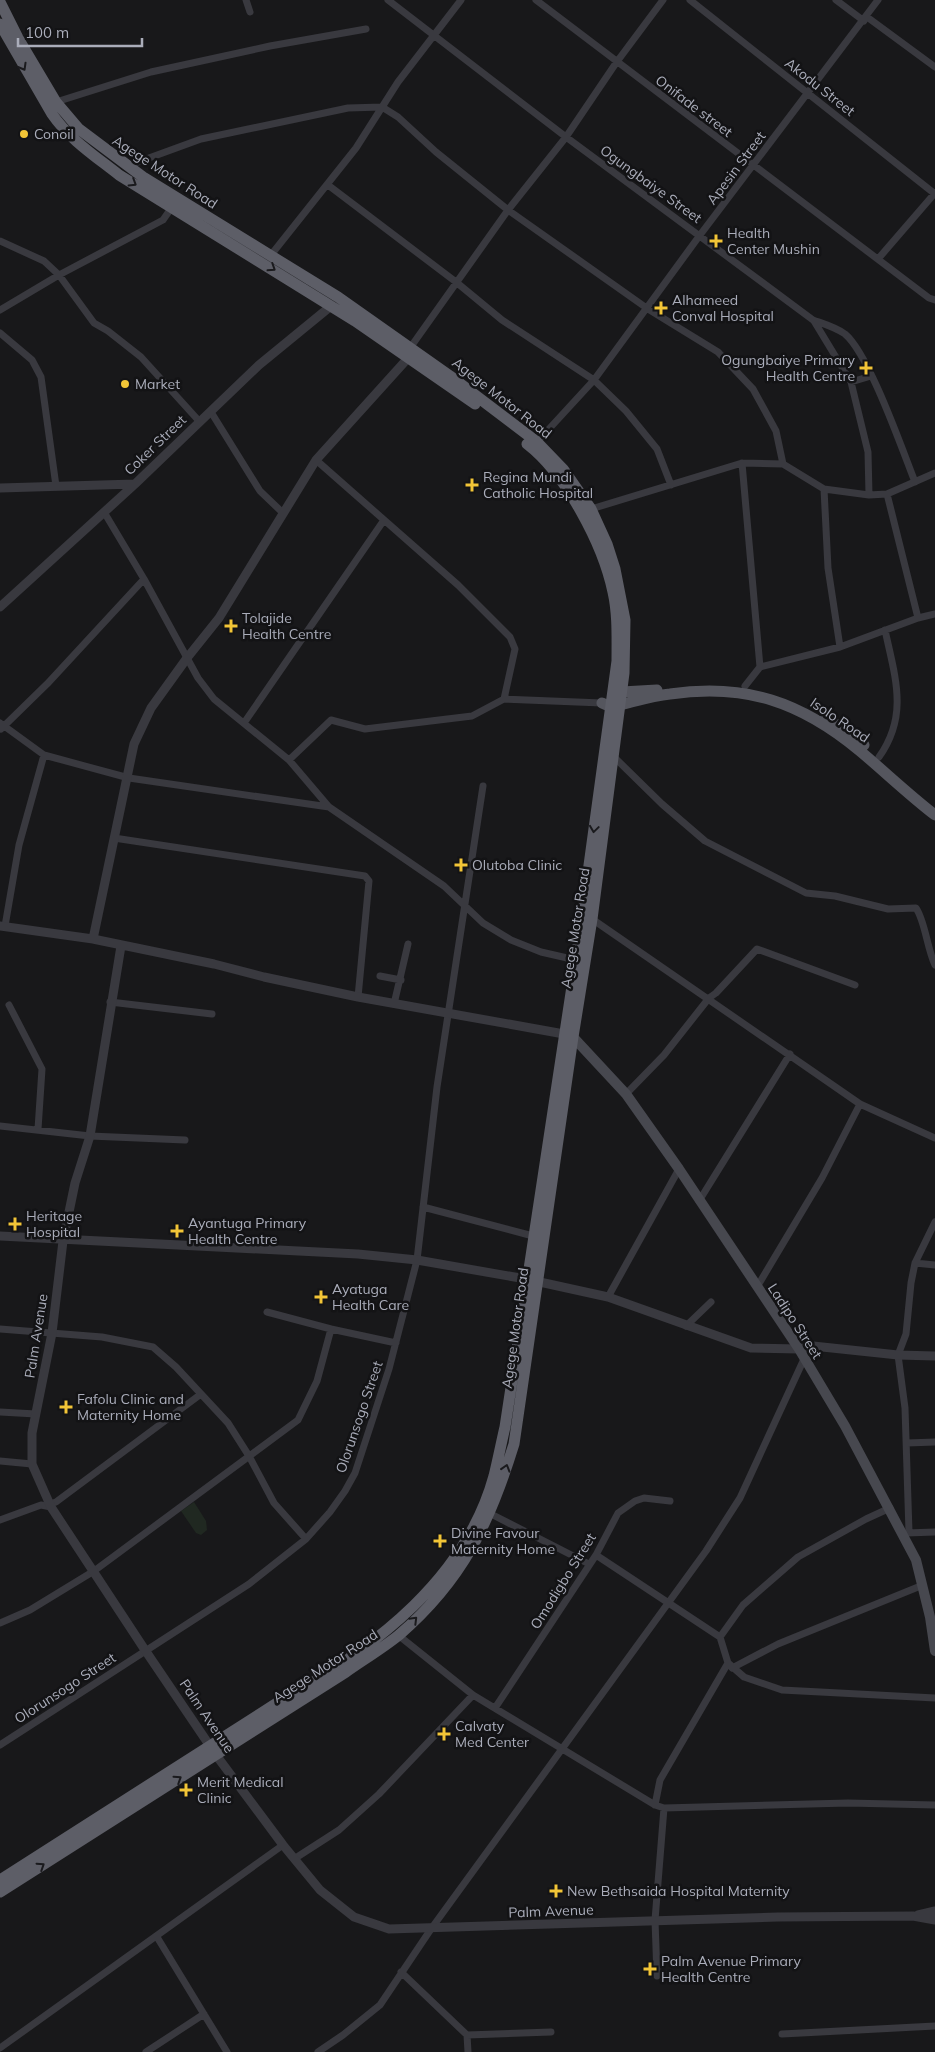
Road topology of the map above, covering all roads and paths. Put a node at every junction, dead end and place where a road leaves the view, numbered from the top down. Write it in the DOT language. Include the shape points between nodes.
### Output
graph roads {
  1 [pos="246,0"];
  2 [pos="388,0"];
  3 [pos="461,0"];
  4 [pos="536,0"];
  5 [pos="663,0"];
  6 [pos="690,0"];
  7 [pos="836,0"];
  8 [pos="878,0"];
  9 [pos="0,2"];
  10 [pos="250,12"];
  11 [pos="865,19"];
  12 [pos="0,24"];
  13 [pos="366,29"];
  14 [pos="434,36"];
  15 [pos="616,63"];
  16 [pos="935,67"];
  17 [pos="809,94"];
  18 [pos="56,102"];
  19 [pos="382,106"];
  20 [pos="566,137"];
  21 [pos="753,165"];
  22 [pos="127,166"];
  23 [pos="328,185"];
  24 [pos="935,194"];
  25 [pos="172,207"];
  26 [pos="508,210"];
  27 [pos="700,235"];
  28 [pos="0,241"];
  29 [pos="271,255"];
  30 [pos="878,259"];
  31 [pos="59,275"];
  32 [pos="456,282"];
  33 [pos="935,300"];
  34 [pos="335,302"];
  35 [pos="648,308"];
  36 [pos="0,310"];
  37 [pos="813,320"];
  38 [pos="0,333"];
  39 [pos="410,353"];
  40 [pos="871,376"];
  41 [pos="594,380"];
  42 [pos="851,382"];
  43 [pos="211,412"];
  44 [pos="199,421"];
  45 [pos="537,442"];
  46 [pos="316,460"];
  47 [pos="742,463"];
  48 [pos="783,464"];
  49 [pos="935,474"];
  50 [pos="916,482"];
  51 [pos="134,484"];
  52 [pos="670,485"];
  53 [pos="56,486"];
  54 [pos="0,488"];
  55 [pos="824,489"];
  56 [pos="887,494"];
  57 [pos="868,495"];
  58 [pos="591,509"];
  59 [pos="104,512"];
  60 [pos="283,512"];
  61 [pos="384,520"];
  62 [pos="144,579"];
  63 [pos="0,607"];
  64 [pos="935,614"];
  65 [pos="918,618"];
  66 [pos="885,630"];
  67 [pos="840,647"];
  68 [pos="187,658"];
  69 [pos="760,668"];
  70 [pos="745,686"];
  71 [pos="504,699"];
  72 [pos="614,701"];
  73 [pos="244,723"];
  74 [pos="1,726"];
  75 [pos="44,755"];
  76 [pos="613,756"];
  77 [pos="879,757"];
  78 [pos="289,760"];
  79 [pos="129,778"];
  80 [pos="483,786"];
  81 [pos="935,806"];
  82 [pos="329,807"];
  83 [pos="935,815"];
  84 [pos="114,838"];
  85 [pos="463,906"];
  86 [pos="592,920"];
  87 [pos="2,926"];
  88 [pos="93,939"];
  89 [pos="408,944"];
  90 [pos="121,946"];
  91 [pos="576,960"];
  92 [pos="935,965"];
  93 [pos="380,976"];
  94 [pos="401,980"];
  95 [pos="855,985"];
  96 [pos="358,997"];
  97 [pos="708,998"];
  98 [pos="110,1002"];
  99 [pos="394,1004"];
  100 [pos="9,1006"];
  101 [pos="212,1014"];
  102 [pos="448,1014"];
  103 [pos="568,1035"];
  104 [pos="790,1054"];
  105 [pos="626,1094"];
  106 [pos="860,1104"];
  107 [pos="0,1126"];
  108 [pos="38,1130"];
  109 [pos="90,1136"];
  110 [pos="935,1138"];
  111 [pos="185,1140"];
  112 [pos="679,1169"];
  113 [pos="700,1201"];
  114 [pos="423,1207"];
  115 [pos="935,1222"];
  116 [pos="0,1236"];
  117 [pos="533,1236"];
  118 [pos="63,1241"];
  119 [pos="417,1260"];
  120 [pos="915,1263"];
  121 [pos="935,1265"];
  122 [pos="532,1280"];
  123 [pos="757,1287"];
  124 [pos="608,1297"];
  125 [pos="711,1302"];
  126 [pos="267,1312"];
  127 [pos="686,1326"];
  128 [pos="0,1328"];
  129 [pos="331,1329"];
  130 [pos="52,1333"];
  131 [pos="396,1343"];
  132 [pos="799,1349"];
  133 [pos="898,1355"];
  134 [pos="935,1356"];
  135 [pos="804,1359"];
  136 [pos="201,1394"];
  137 [pos="0,1412"];
  138 [pos="36,1414"];
  139 [pos="935,1442"];
  140 [pos="907,1443"];
  141 [pos="249,1456"];
  142 [pos="0,1461"];
  143 [pos="32,1464"];
  144 [pos="670,1501"];
  145 [pos="51,1506"];
  146 [pos="890,1508"];
  147 [pos="490,1513"];
  148 [pos="0,1520"];
  149 [pos="935,1532"];
  150 [pos="906,1533"];
  151 [pos="306,1539"];
  152 [pos="596,1554"];
  153 [pos="589,1564"];
  154 [pos="94,1572"];
  155 [pos="923,1584"];
  156 [pos="667,1604"];
  157 [pos="933,1617"];
  158 [pos="0,1623"];
  159 [pos="398,1635"];
  160 [pos="720,1637"];
  161 [pos="145,1650"];
  162 [pos="935,1651"];
  163 [pos="730,1666"];
  164 [pos="473,1695"];
  165 [pos="935,1698"];
  166 [pos="495,1708"];
  167 [pos="0,1745"];
  168 [pos="562,1749"];
  169 [pos="213,1750"];
  170 [pos="655,1805"];
  171 [pos="935,1806"];
  172 [pos="664,1808"];
  173 [pos="283,1845"];
  174 [pos="294,1858"];
  175 [pos="0,1880"];
  176 [pos="0,1892"];
  177 [pos="935,1911"];
  178 [pos="913,1916"];
  179 [pos="655,1920"];
  180 [pos="935,1920"];
  181 [pos="431,1929"];
  182 [pos="157,1937"];
  183 [pos="402,1972"];
  184 [pos="657,1976"];
  185 [pos="204,2014"];
  186 [pos="935,2026"];
  187 [pos="551,2032"];
  188 [pos="782,2034"];
  189 [pos="467,2035"];
  190 [pos="0,2048"];
  191 [pos="146,2052"];
  192 [pos="227,2052"];
  193 [pos="318,2052"];
  194 [pos="468,2052"];
  1 -- 10 [label="street"];
  2 -- 14 [label="street, Ogungbaiye Street"];
  3 -- 14 [label="street"];
  4 -- 15 [label="street, Onifade street"];
  5 -- 15 [label="street"];
  6 -- 17 [label="street, Akodu Street"];
  7 -- 11 [label="street"];
  8 -- 11 [label="street, Apesin Street"];
  9 -- 18 [label="highway, Agege Motor Road"];
  11 -- 16 [label="street"];
  11 -- 17 [label="street, Apesin Street"];
  12 -- 25 [label="highway, Agege Motor Road, one-way" via="29,78 60,125 82,147 119,175"];
  13 -- 18 [label="street" via="151,72"];
  14 -- 19 [label="street"];
  14 -- 20 [label="street, Ogungbaiye Street"];
  15 -- 20 [label="street"];
  15 -- 21 [label="street, Onifade street"];
  17 -- 21 [label="street, Apesin Street"];
  17 -- 24 [label="street, Akodu Street"];
  18 -- 22 [label="highway, Agege Motor Road" via="79,129"];
  19 -- 22 [label="street" via="348,108 201,138"];
  19 -- 23 [label="street"];
  19 -- 26 [label="street"];
  20 -- 26 [label="street"];
  20 -- 27 [label="street, Ogungbaiye Street"];
  21 -- 27 [label="street, Apesin Street"];
  21 -- 30 [label="street, Onifade street"];
  22 -- 29 [label="highway, Agege Motor Road"];
  23 -- 29 [label="street"];
  23 -- 32 [label="street"];
  24 -- 30 [label="street"];
  25 -- 31 [label="street" via="163,220"];
  25 -- 34 [label="highway, Agege Motor Road, one-way"];
  26 -- 32 [label="street"];
  26 -- 35 [label="street"];
  27 -- 35 [label="street, Apesin Street"];
  27 -- 37 [label="street, Ogungbaiye Street"];
  28 -- 31 [label="street" via="44,261"];
  29 -- 34 [label="highway, Agege Motor Road"];
  30 -- 33 [label="street, Onifade street"];
  31 -- 36 [label="street"];
  31 -- 44 [label="street" via="94,323 142,357"];
  32 -- 39 [label="street"];
  32 -- 41 [label="street" via="502,320"];
  34 -- 39 [label="highway, Agege Motor Road"];
  34 -- 43 [label="street, Coker Street" via="259,365"];
  35 -- 41 [label="street, Apesin Street"];
  35 -- 48 [label="street" via="718,352 738,371 776,431"];
  37 -- 40 [label="street, Ogungbaiye Street" via="846,335"];
  37 -- 42 [label="street"];
  38 -- 53 [label="street" via="32,360 41,377"];
  39 -- 45 [label="highway, Agege Motor Road"];
  39 -- 46 [label="street"];
  39 -- 72 [label="highway, Agege Motor Road" via="531,447 579,507 600,549 613,592 617,624"];
  40 -- 42 [label="street"];
  40 -- 50 [label="street, Ogungbaiye Street"];
  41 -- 45 [label="street, Apesin Street"];
  41 -- 52 [label="street" via="657,449"];
  42 -- 57 [label="street" via="868,452"];
  43 -- 44 [label="street, Coker Street"];
  43 -- 60 [label="street" via="260,491"];
  44 -- 51 [label="street, Coker Street"];
  45 -- 58 [label="highway, Agege Motor Road" via="563,469"];
  46 -- 60 [label="street"];
  46 -- 61 [label="street"];
  47 -- 48 [label="street"];
  47 -- 52 [label="street"];
  47 -- 69 [label="street"];
  48 -- 55 [label="street"];
  49 -- 50 [label="street"];
  50 -- 56 [label="street"];
  51 -- 53 [label="street"];
  51 -- 59 [label="street, Coker Street"];
  52 -- 58 [label="street"];
  53 -- 54 [label="street"];
  55 -- 57 [label="street"];
  55 -- 67 [label="street" via="828,568"];
  56 -- 57 [label="street"];
  56 -- 65 [label="street"];
  58 -- 72 [label="highway, Agege Motor Road" via="616,569 626,620"];
  59 -- 62 [label="street"];
  59 -- 63 [label="street, Coker Street"];
  60 -- 68 [label="street" via="234,596"];
  61 -- 71 [label="street" via="475,601 510,637 515,649"];
  61 -- 73 [label="street"];
  62 -- 68 [label="street"];
  62 -- 74 [label="street" via="47,684"];
  64 -- 65 [label="street"];
  65 -- 66 [label="street"];
  66 -- 67 [label="street"];
  66 -- 77 [label="street" via="897,682 897,713 891,740"];
  67 -- 69 [label="street"];
  68 -- 73 [label="street" via="214,699"];
  68 -- 79 [label="street" via="151,708 138,733"];
  69 -- 70 [label="street"];
  70 -- 72 [label="main road, Isolo Road" via="702,686"];
  70 -- 77 [label="main road, Isolo Road" via="809,708 843,728"];
  71 -- 72 [label="street"];
  71 -- 78 [label="street" via="472,716 382,727 365,729 331,720"];
  72 -- 76 [label="highway, Agege Motor Road"];
  72 -- 83 [label="main road, Isolo Road" via="704,691 746,692 790,706 845,739"];
  72 -- 91 [label="highway, Agege Motor Road, one-way"];
  73 -- 78 [label="street"];
  74 -- 75 [label="street"];
  75 -- 79 [label="street"];
  75 -- 87 [label="street" via="19,845"];
  76 -- 86 [label="highway, Agege Motor Road"];
  76 -- 92 [label="street" via="705,841 806,893 835,896 888,909 916,908"];
  77 -- 81 [label="main road, Isolo Road"];
  78 -- 82 [label="street"];
  79 -- 82 [label="street"];
  79 -- 84 [label="street"];
  80 -- 85 [label="street, Olorunsogo Street"];
  82 -- 85 [label="street" via="444,886"];
  84 -- 88 [label="street"];
  84 -- 96 [label="street" via="365,876 369,881"];
  85 -- 91 [label="street" via="511,940"];
  85 -- 102 [label="street, Olorunsogo Street"];
  86 -- 97 [label="street"];
  86 -- 103 [label="highway, Agege Motor Road"];
  87 -- 88 [label="street"];
  88 -- 90 [label="street"];
  89 -- 94 [label="street"];
  90 -- 96 [label="street"];
  90 -- 98 [label="street, Palm Avenue"];
  91 -- 103 [label="highway, Agege Motor Road"];
  93 -- 94 [label="street"];
  94 -- 99 [label="street"];
  95 -- 97 [label="street" via="757,949"];
  96 -- 99 [label="street"];
  97 -- 104 [label="street"];
  97 -- 105 [label="street" via="664,1055"];
  98 -- 101 [label="street"];
  98 -- 109 [label="street, Palm Avenue"];
  99 -- 102 [label="street"];
  100 -- 108 [label="street" via="42,1069"];
  102 -- 103 [label="street"];
  102 -- 114 [label="street, Olorunsogo Street"];
  103 -- 105 [label="main road, Ladipo Street"];
  103 -- 117 [label="highway, Agege Motor Road"];
  103 -- 122 [label="highway, Agege Motor Road"];
  104 -- 106 [label="street"];
  104 -- 113 [label="street"];
  105 -- 112 [label="main road, Ladipo Street"];
  106 -- 110 [label="street"];
  106 -- 123 [label="street" via="822,1178"];
  107 -- 108 [label="street"];
  108 -- 109 [label="street"];
  109 -- 111 [label="street"];
  109 -- 118 [label="street, Palm Avenue" via="75,1183"];
  112 -- 113 [label="main road, Ladipo Street"];
  112 -- 124 [label="street"];
  113 -- 123 [label="main road, Ladipo Street"];
  114 -- 117 [label="street"];
  114 -- 119 [label="street, Olorunsogo Street"];
  115 -- 120 [label="street"];
  116 -- 118 [label="street"];
  117 -- 122 [label="highway, Agege Motor Road"];
  118 -- 119 [label="street" via="358,1254"];
  118 -- 130 [label="street, Palm Avenue"];
  119 -- 122 [label="street"];
  119 -- 131 [label="street, Olorunsogo Street"];
  120 -- 121 [label="street"];
  120 -- 133 [label="street" via="906,1334"];
  122 -- 124 [label="street"];
  147 -- 122 [label="highway, Agege Motor Road, one-way" via="514,1444"];
  122 -- 169 [label="highway, Agege Motor Road" via="494,1477 452,1564 377,1639"];
  123 -- 132 [label="main road, Ladipo Street"];
  124 -- 127 [label="street"];
  125 -- 127 [label="street"];
  126 -- 129 [label="street"];
  127 -- 132 [label="street" via="751,1348"];
  128 -- 130 [label="street"];
  129 -- 131 [label="street"];
  129 -- 141 [label="street" via="317,1381 298,1420"];
  130 -- 136 [label="street" via="102,1337 154,1347"];
  130 -- 138 [label="street, Palm Avenue"];
  131 -- 151 [label="street, Olorunsogo Street" via="355,1472 345,1491"];
  132 -- 133 [label="street" via="813,1346"];
  132 -- 135 [label="main road, Ladipo Street"];
  133 -- 134 [label="street"];
  133 -- 140 [label="street" via="903,1379"];
  135 -- 146 [label="main road, Ladipo Street"];
  135 -- 156 [label="street" via="740,1498"];
  136 -- 141 [label="street" via="228,1423"];
  136 -- 145 [label="street"];
  137 -- 138 [label="street"];
  138 -- 143 [label="street, Palm Avenue"];
  139 -- 140 [label="street"];
  140 -- 150 [label="street"];
  141 -- 151 [label="street" via="274,1503"];
  141 -- 154 [label="street"];
  142 -- 143 [label="street"];
  143 -- 145 [label="street, Palm Avenue"];
  144 -- 152 [label="street, Omodigbo Street" via="644,1498 635,1501 618,1514"];
  145 -- 148 [label="street" via="41,1505"];
  145 -- 154 [label="street, Palm Avenue"];
  146 -- 150 [label="main road, Ladipo Street"];
  146 -- 160 [label="street" via="798,1557 743,1605"];
  147 -- 153 [label="street"];
  159 -- 147 [label="highway, Agege Motor Road, one-way" via="449,1584 477,1542"];
  149 -- 150 [label="street"];
  150 -- 155 [label="main road, Ladipo Street"];
  151 -- 161 [label="street, Olorunsogo Street" via="249,1584"];
  152 -- 153 [label="street, Omodigbo Street"];
  152 -- 156 [label="street"];
  153 -- 166 [label="street, Omodigbo Street"];
  154 -- 158 [label="street" via="30,1610"];
  154 -- 161 [label="street, Palm Avenue"];
  155 -- 157 [label="main road, Ladipo Street"];
  155 -- 163 [label="street"];
  156 -- 160 [label="street"];
  156 -- 168 [label="street"];
  157 -- 162 [label="main road, Ladipo Street"];
  159 -- 164 [label="street"];
  159 -- 169 [label="highway, Agege Motor Road"];
  160 -- 163 [label="street"];
  161 -- 167 [label="street, Olorunsogo Street"];
  161 -- 169 [label="street, Palm Avenue"];
  163 -- 165 [label="street" via="744,1677 782,1690"];
  163 -- 170 [label="street" via="660,1780"];
  164 -- 166 [label="street"];
  164 -- 174 [label="street" via="379,1794 339,1830"];
  166 -- 168 [label="street"];
  168 -- 170 [label="street"];
  168 -- 181 [label="street"];
  169 -- 173 [label="street, Palm Avenue"];
  169 -- 175 [label="highway, Agege Motor Road"];
  176 -- 169 [label="highway, Agege Motor Road, one-way"];
  170 -- 172 [label="street"];
  171 -- 172 [label="street" via="848,1803"];
  172 -- 179 [label="street"];
  173 -- 174 [label="street, Palm Avenue"];
  173 -- 182 [label="street"];
  174 -- 181 [label="street, Palm Avenue" via="320,1890 354,1916 389,1929"];
  177 -- 178 [label="street"];
  178 -- 179 [label="street, Palm Avenue"];
  178 -- 180 [label="street, Palm Avenue"];
  179 -- 181 [label="street, Palm Avenue"];
  179 -- 184 [label="street"];
  181 -- 183 [label="street"];
  182 -- 185 [label="street"];
  182 -- 190 [label="street"];
  183 -- 189 [label="street"];
  183 -- 193 [label="street" via="380,2005"];
  185 -- 191 [label="street"];
  185 -- 192 [label="street"];
  186 -- 188 [label="street"];
  187 -- 189 [label="street"];
  189 -- 194 [label="street"];
}
